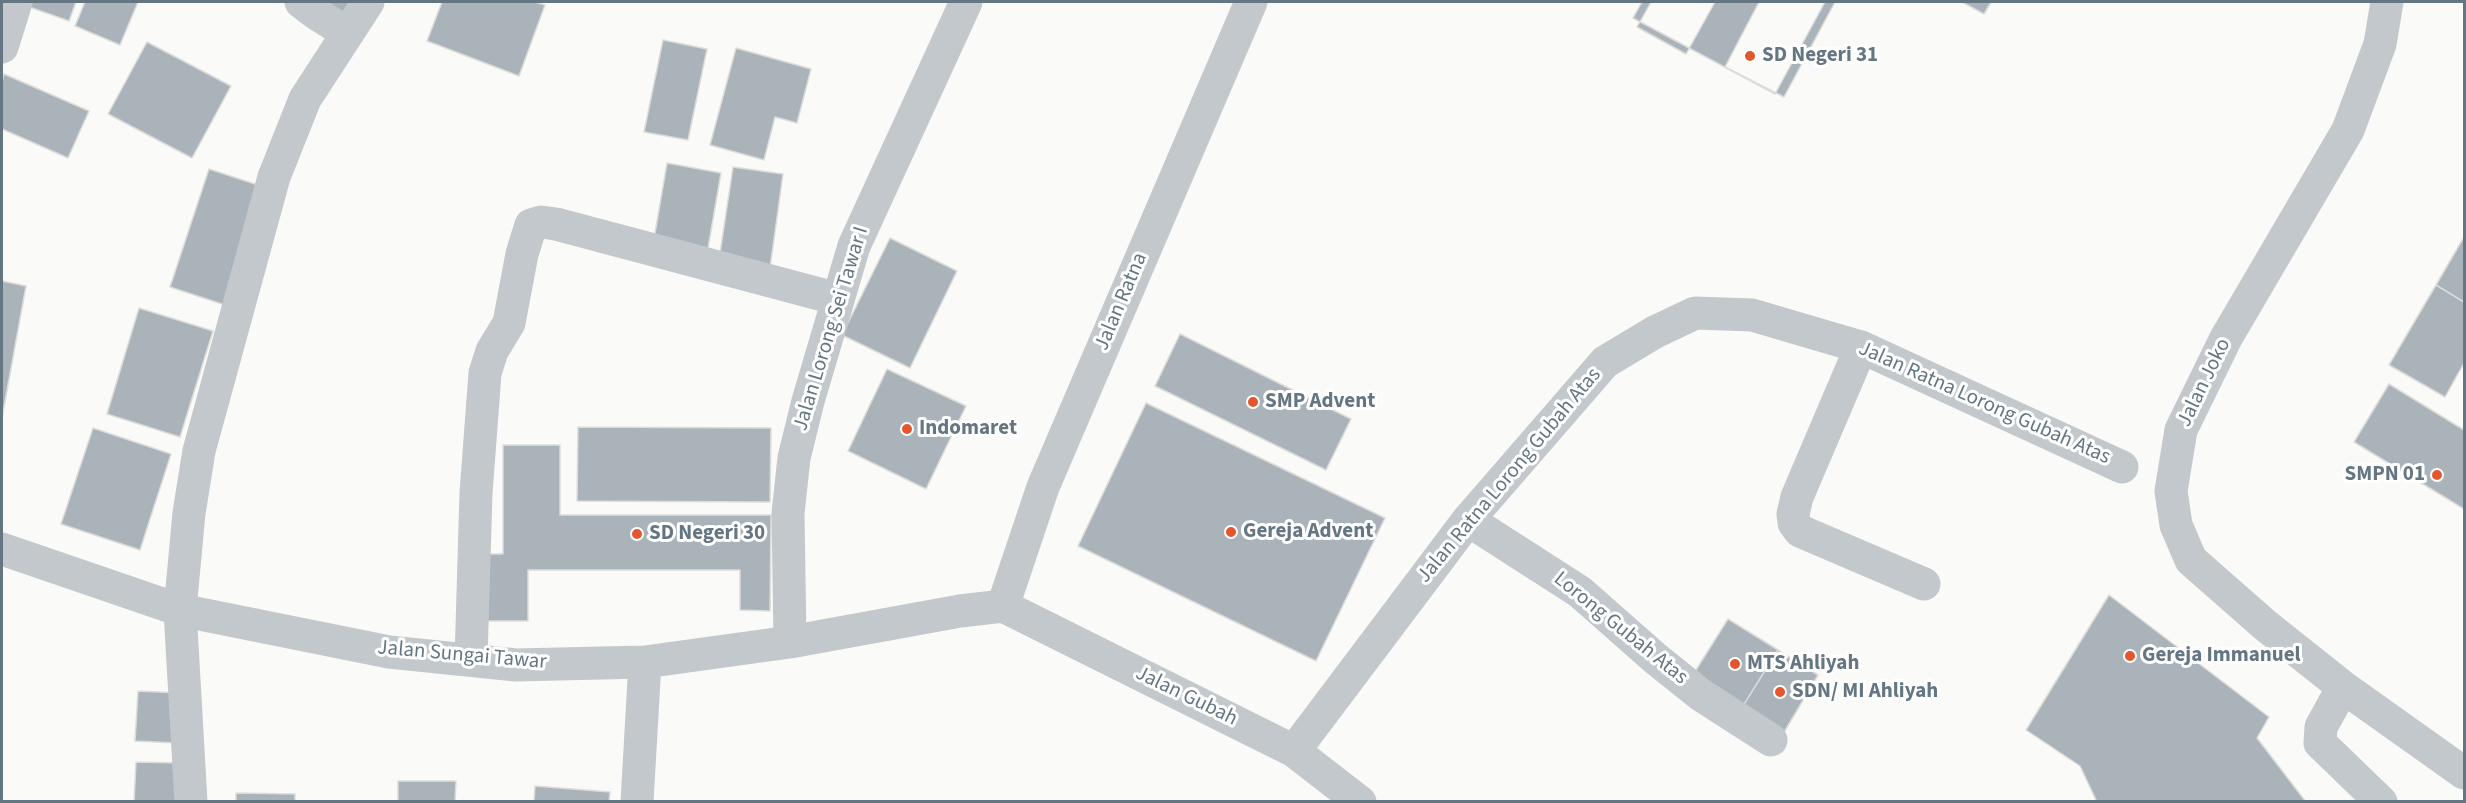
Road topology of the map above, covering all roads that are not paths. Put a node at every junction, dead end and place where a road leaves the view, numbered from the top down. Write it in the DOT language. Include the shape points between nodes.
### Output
graph roads {
  1 [pos="16,2"];
  2 [pos="301,2"];
  3 [pos="368,2"];
  4 [pos="966,2"];
  5 [pos="1251,2"];
  6 [pos="2387,2"];
  7 [pos="347,33"];
  8 [pos="2,47"];
  9 [pos="838,299"];
  10 [pos="1861,346"];
  11 [pos="2122,467"];
  12 [pos="1468,520"];
  13 [pos="2,549"];
  14 [pos="1924,584"];
  15 [pos="1003,606"];
  16 [pos="180,610"];
  17 [pos="790,642"];
  18 [pos="471,660"];
  19 [pos="645,662"];
  20 [pos="2343,687"];
  21 [pos="1771,740"];
  22 [pos="1294,751"];
  23 [pos="2464,773"];
  24 [pos="191,801"];
  25 [pos="637,801"];
  26 [pos="1360,801"];
  27 [pos="2380,801"];
  1 -- 8 [label="street"];
  2 -- 7 [label="street"];
  3 -- 7 [label="street"];
  4 -- 9 [label="street, Jalan Lorong Sei Tawar I" via="867,214"];
  5 -- 15 [label="street, Jalan Ratna" via="1043,487"];
  6 -- 20 [label="street, Jalan Joko" via="2380,44 2348,130 2226,338 2181,430 2171,491 2176,525 2192,560"];
  7 -- 16 [label="street" via="305,99 274,177 199,451"];
  9 -- 17 [label="street, Jalan Lorong Sei Tawar I" via="794,458 788,513"];
  9 -- 18 [label="street" via="556,224 531,225 510,319 485,373 476,493"];
  10 -- 11 [label="street, Jalan Ratna Lorong Gubah Atas"];
  10 -- 12 [label="street, Jalan Ratna Lorong Gubah Atas" via="1752,315 1695,313 1605,362"];
  10 -- 14 [label="street" via="1797,496 1794,523 1800,531"];
  12 -- 21 [label="street, Lorong Gubah Atas" via="1580,592 1701,694"];
  12 -- 22 [label="street, Jalan Ratna Lorong Gubah Atas"];
  13 -- 16 [label="street, Jalan Sungai Tawar"];
  15 -- 17 [label="street, Jalan Sungai Tawar"];
  15 -- 22 [label="street, Jalan Gubah"];
  16 -- 18 [label="street, Jalan Sungai Tawar" via="389,652"];
  16 -- 24 [label="street"];
  17 -- 19 [label="street, Jalan Sungai Tawar"];
  18 -- 19 [label="street, Jalan Sungai Tawar" via="516,665"];
  19 -- 25 [label="street"];
  20 -- 23 [label="street, Jalan Joko"];
  20 -- 27 [label="street" via="2321,726 2320,743"];
  22 -- 26 [label="street, Jalan Gubah"];
}
